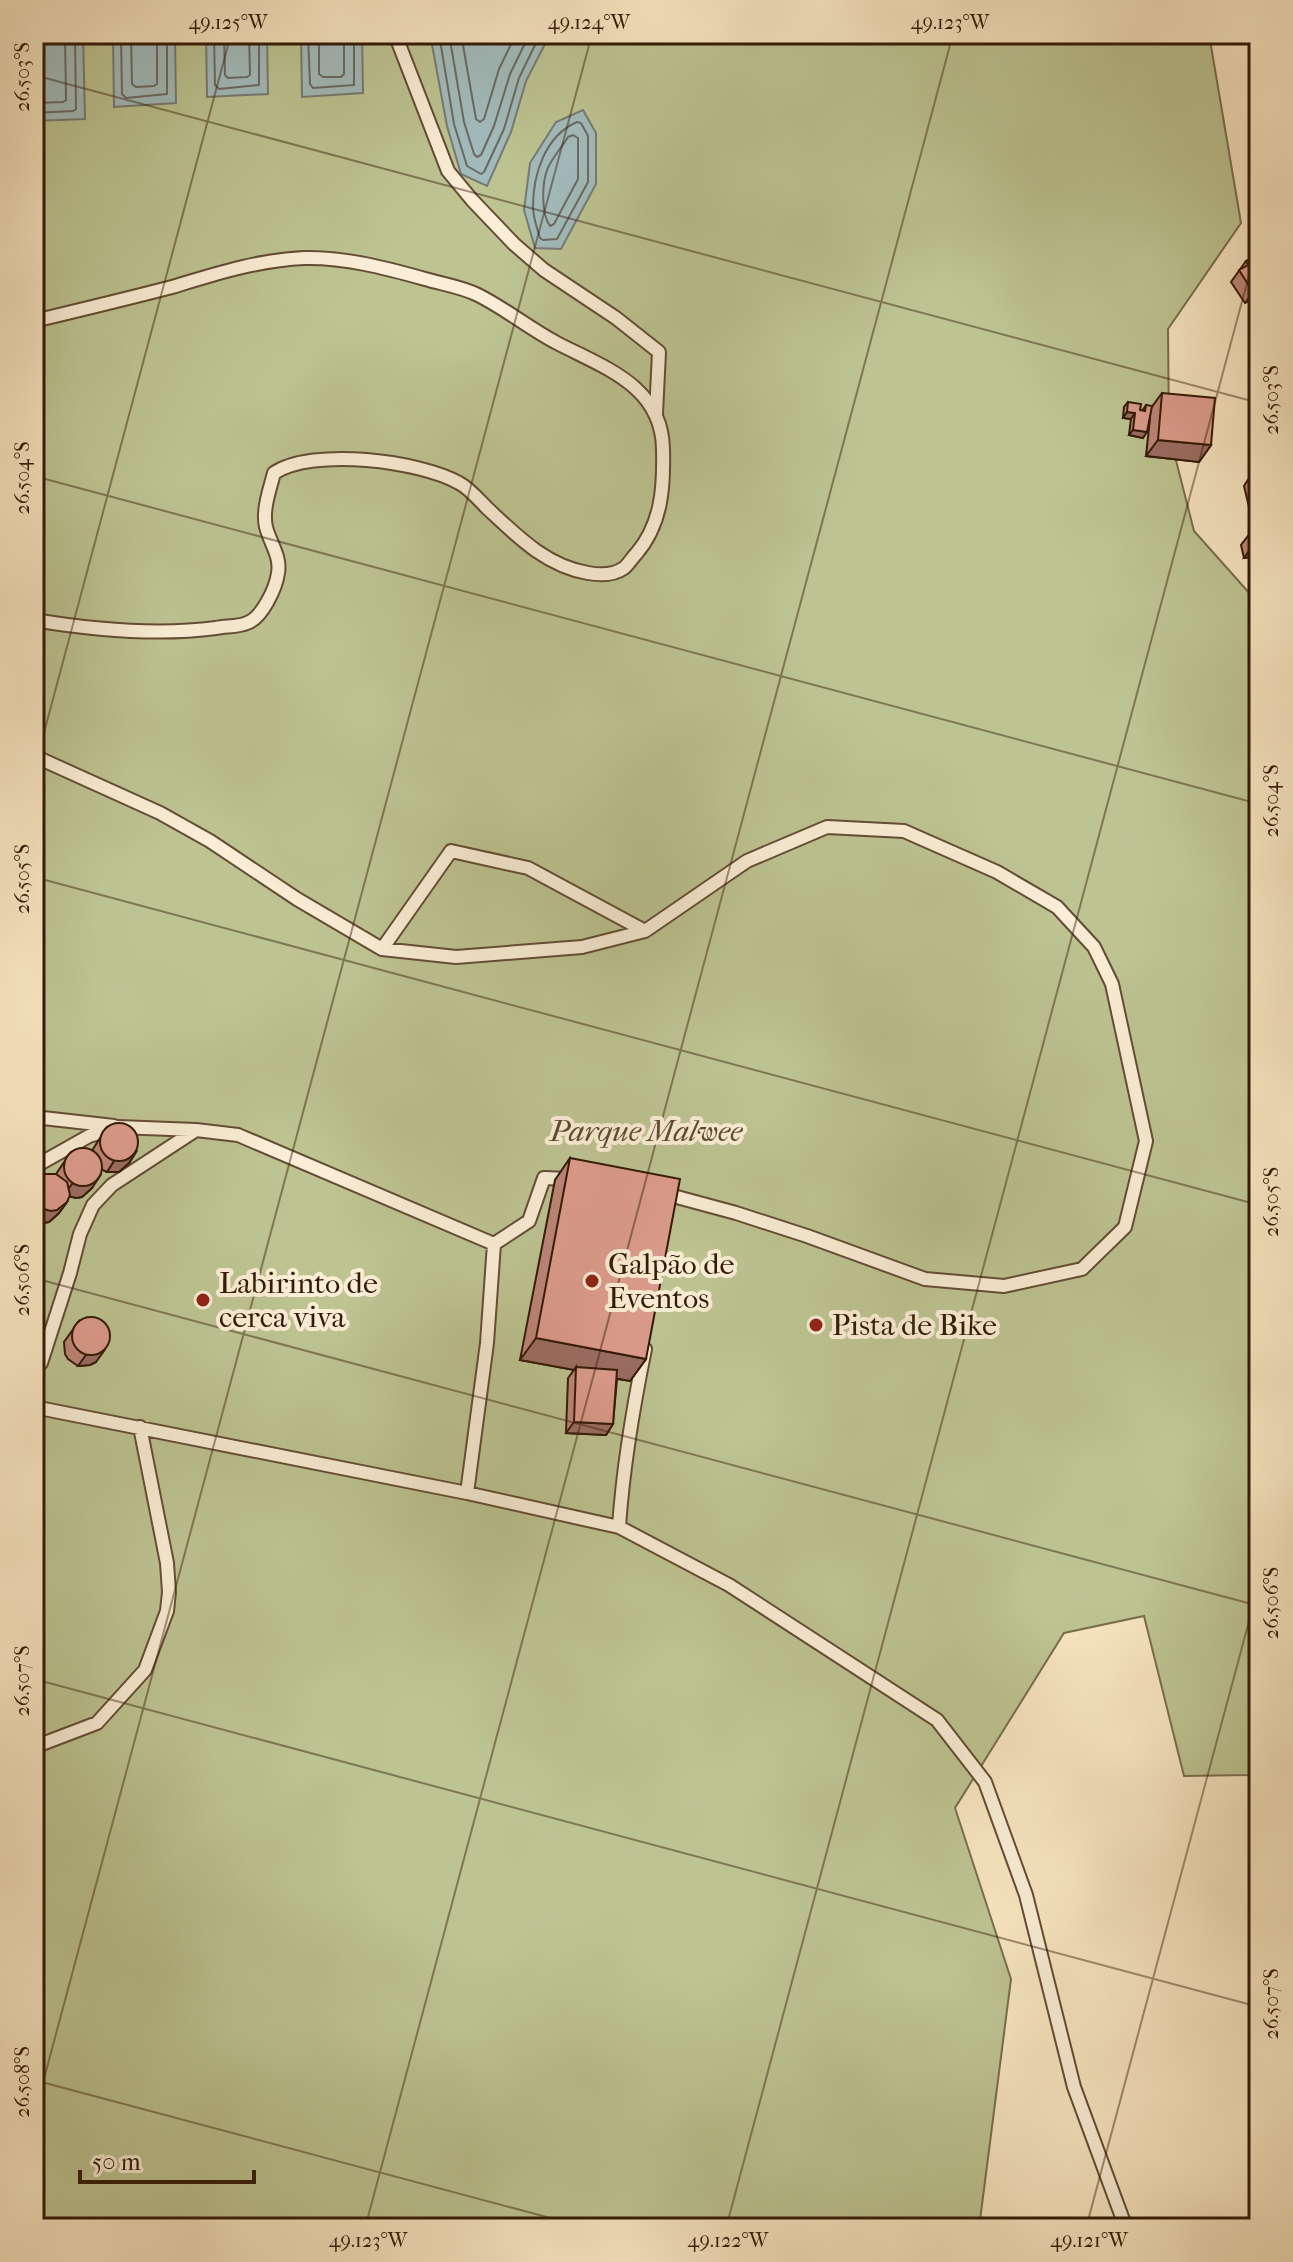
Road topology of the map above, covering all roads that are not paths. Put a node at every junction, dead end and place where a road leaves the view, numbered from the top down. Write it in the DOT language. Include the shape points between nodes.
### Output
graph roads {
  1 [pos="395,34"];
  2 [pos="34,321"];
  3 [pos="656,415"];
  4 [pos="34,620"];
  5 [pos="34,756"];
  6 [pos="645,931"];
  7 [pos="382,949"];
  8 [pos="34,1117"];
  9 [pos="118,1127"];
  10 [pos="196,1130"];
  11 [pos="34,1167"];
  12 [pos="579,1179"];
  13 [pos="650,1191"];
  14 [pos="494,1244"];
  15 [pos="649,1330"];
  16 [pos="34,1369"];
  17 [pos="34,1407"];
  18 [pos="140,1427"];
  19 [pos="467,1493"];
  20 [pos="619,1527"];
  21 [pos="34,1747"];
  22 [pos="1126,2228"];
  1 -- 3 [label="lane" via="448,171 472,200 544,270 659,352"];
  2 -- 3 [label="lane" via="249,264 305,258 358,263 476,294 605,365 638,390"];
  3 -- 4 [label="lane" via="663,433 664,485 644,544 623,569 600,576 568,570 527,544 460,483 380,460 317,459 274,473 265,525 278,557 278,574 262,612 247,623 190,631 129,631"];
  5 -- 7 [label="lane" via="173,820"];
  6 -- 7 [label="lane" via="582,947 456,957"];
  6 -- 7 [label="lane" via="528,868 451,851"];
  6 -- 13 [label="lane" via="747,861 827,827 904,831 997,872 1057,907 1094,947 1112,984 1146,1141 1125,1227 1082,1269 1004,1286 925,1279 807,1236"];
  8 -- 9 [label="lane"];
  9 -- 10 [label="lane"];
  9 -- 11 [label="lane" via="89,1136"];
  10 -- 14 [label="lane" via="238,1135"];
  10 -- 16 [label="lane" via="112,1185 93,1205 41,1363"];
  12 -- 14 [label="lane" via="544,1178 529,1221"];
  14 -- 19 [label="lane"];
  15 -- 20 [label="lane" via="630,1423"];
  17 -- 18 [label="lane"];
  18 -- 19 [label="lane"];
  18 -- 21 [label="lane" via="167,1563 167,1611 145,1670 97,1723"];
  19 -- 20 [label="lane"];
  20 -- 22 [label="lane" via="729,1585 937,1720 985,1782 1026,1895 1074,2087"];
}
